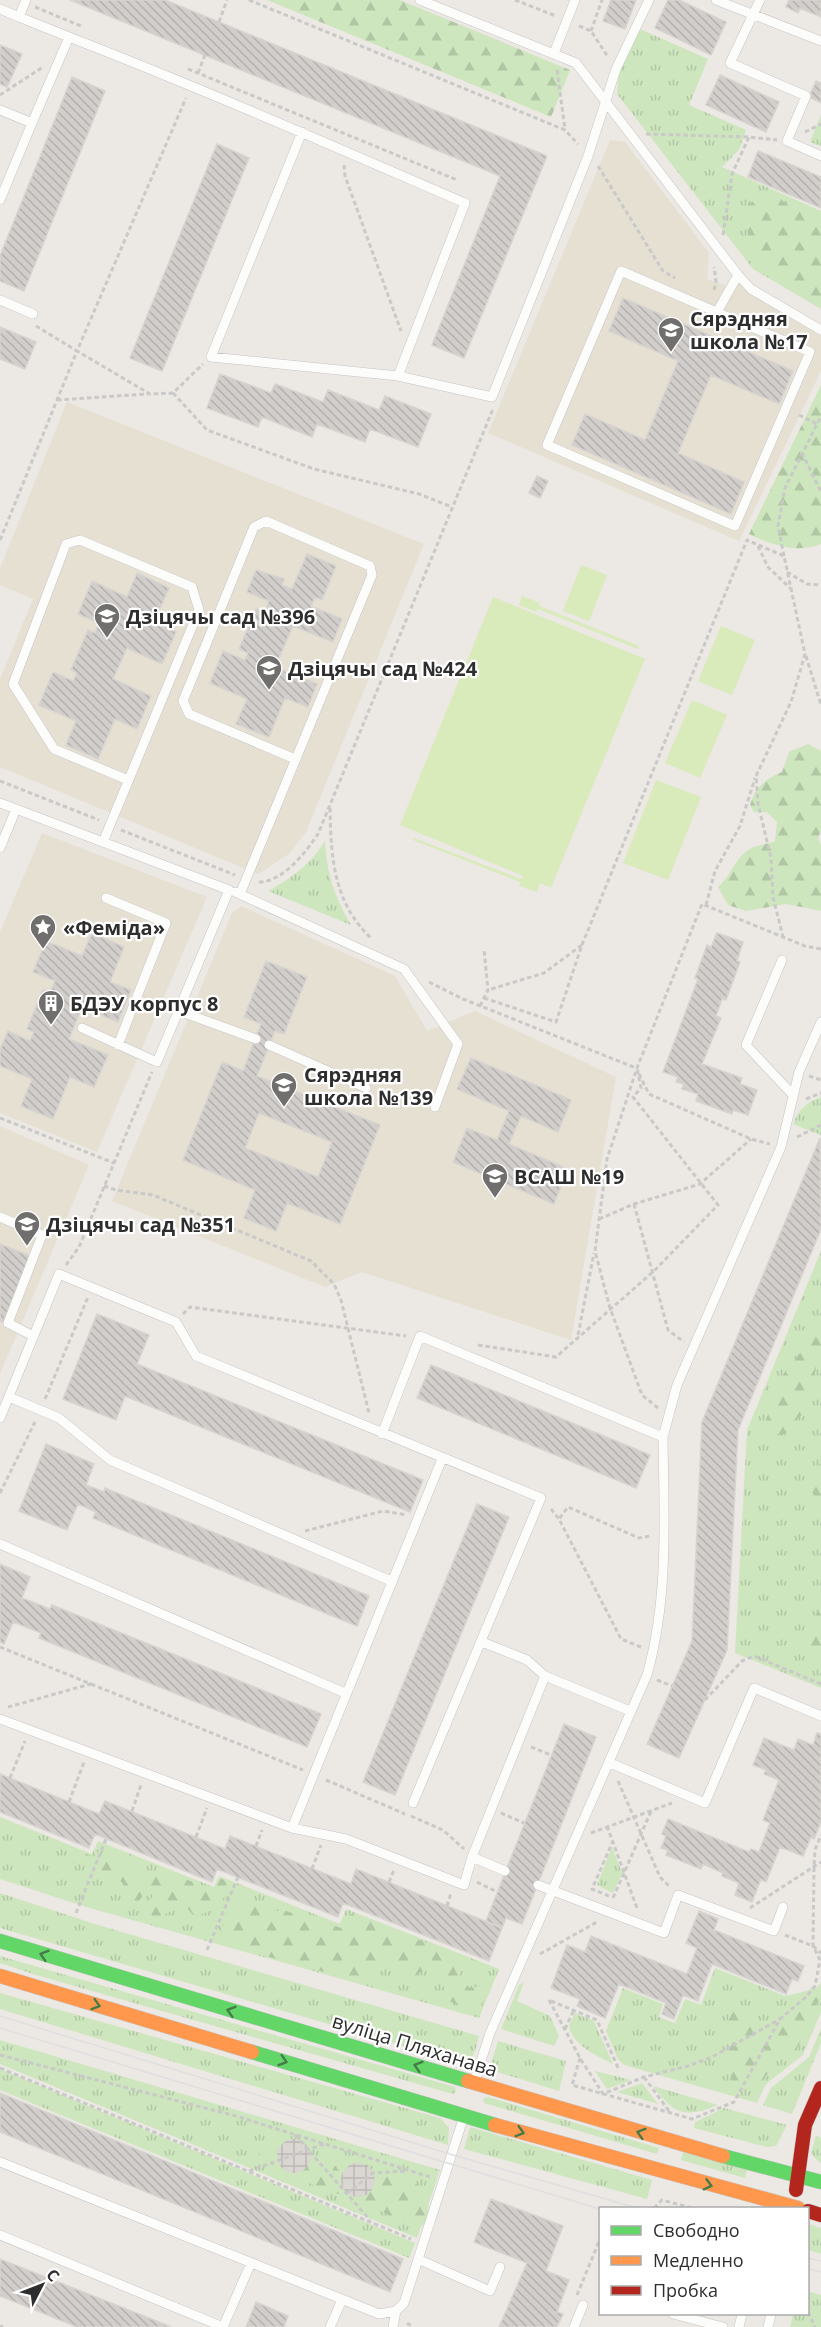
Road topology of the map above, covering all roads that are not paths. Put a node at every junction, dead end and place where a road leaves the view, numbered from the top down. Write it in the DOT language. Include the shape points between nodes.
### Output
graph roads {
  1 [pos="26,0"];
  2 [pos="575,0"];
  3 [pos="649,0"];
  4 [pos="716,0"];
  5 [pos="760,0"];
  6 [pos="426,1"];
  7 [pos="0,9"];
  8 [pos="752,15"];
  9 [pos="19,17"];
  10 [pos="69,37"];
  11 [pos="821,41"];
  12 [pos="554,53"];
  13 [pos="605,103"];
  14 [pos="0,110"];
  15 [pos="32,123"];
  16 [pos="302,132"];
  17 [pos="821,156"];
  18 [pos="0,200"];
  19 [pos="738,275"];
  20 [pos="0,300"];
  21 [pos="718,309"];
  22 [pos="32,318"];
  23 [pos="821,330"];
  24 [pos="399,376"];
  25 [pos="295,759"];
  26 [pos="128,780"];
  27 [pos="0,803"];
  28 [pos="15,809"];
  29 [pos="103,842"];
  30 [pos="0,848"];
  31 [pos="229,890"];
  32 [pos="240,894"];
  33 [pos="106,898"];
  34 [pos="782,960"];
  35 [pos="179,1011"];
  36 [pos="821,1022"];
  37 [pos="82,1028"];
  38 [pos="256,1039"];
  39 [pos="118,1045"];
  40 [pos="269,1045"];
  41 [pos="366,1088"];
  42 [pos="792,1094"];
  43 [pos="435,1107"];
  44 [pos="0,1217"];
  45 [pos="33,1336"];
  46 [pos="9,1397"];
  47 [pos="0,1418"];
  48 [pos="377,1432"];
  49 [pos="663,1437"];
  50 [pos="442,1458"];
  51 [pos="0,1544"];
  52 [pos="391,1581"];
  53 [pos="482,1642"];
  54 [pos="545,1676"];
  55 [pos="345,1693"];
  56 [pos="630,1711"];
  57 [pos="821,1716"];
  58 [pos="0,1719"];
  59 [pos="610,1763"];
  60 [pos="413,1803"];
  61 [pos="292,1828"];
  62 [pos="477,1859"];
  63 [pos="505,1871"];
  64 [pos="538,1885"];
  65 [pos="553,1891"];
  66 [pos="783,1907"];
  67 [pos="0,1941"];
  68 [pos="0,1976"];
  69 [pos="821,2088"];
  70 [pos="469,2100"];
  71 [pos="0,2162"];
  72 [pos="798,2176"];
  73 [pos="821,2182"];
  74 [pos="791,2207"];
  75 [pos="794,2207"];
  76 [pos="0,2235"];
  77 [pos="420,2260"];
  78 [pos="251,2263"];
  79 [pos="500,2267"];
  80 [pos="342,2300"];
  81 [pos="583,2305"];
  82 [pos="396,2311"];
  83 [pos="680,2315"];
  84 [pos="223,2327"];
  85 [pos="330,2327"];
  86 [pos="393,2327"];
  87 [pos="574,2327"];
  88 [pos="723,2327"];
  1 -- 9 [label="lane"];
  2 -- 12 [label="lane"];
  3 -- 13 [label="lane" via="616,69"];
  4 -- 8 [label="lane"];
  5 -- 8 [label="lane"];
  6 -- 12 [label="lane"];
  7 -- 9 [label="lane"];
  8 -- 11 [label="lane"];
  8 -- 17 [label="lane" via="730,63 806,96 787,141"];
  9 -- 10 [label="lane"];
  10 -- 15 [label="lane"];
  10 -- 16 [label="lane"];
  12 -- 13 [label="lane" via="576,63"];
  13 -- 19 [label="lane"];
  13 -- 24 [label="lane" via="591,157 492,397"];
  14 -- 15 [label="lane"];
  15 -- 18 [label="lane"];
  16 -- 24 [label="lane" via="465,203"];
  16 -- 24 [label="lane" via="211,357"];
  19 -- 21 [label="lane"];
  19 -- 23 [label="lane" via="752,289"];
  20 -- 22 [label="lane"];
  21 -- 21 [label="lane" via="810,352 735,526 547,445 621,271"];
  25 -- 25 [label="lane" via="189,714 183,701 254,526 266,521 370,566 372,575"];
  25 -- 32 [label="lane"];
  26 -- 26 [label="lane" via="199,610 192,587 80,540 66,544 13,684 54,749"];
  26 -- 29 [label="lane"];
  27 -- 28 [label="lane"];
  28 -- 29 [label="lane"];
  28 -- 30 [label="lane"];
  29 -- 31 [label="lane"];
  31 -- 32 [label="lane"];
  31 -- 35 [label="lane"];
  32 -- 43 [label="lane" via="404,969 458,1044"];
  33 -- 39 [label="lane" via="166,923"];
  34 -- 42 [label="lane" via="746,1045"];
  35 -- 38 [label="lane"];
  35 -- 39 [label="lane" via="157,1062"];
  36 -- 42 [label="lane"];
  37 -- 39 [label="lane"];
  40 -- 41 [label="lane"];
  42 -- 49 [label="lane" via="781,1147 676,1385"];
  44 -- 45 [label="lane" via="42,1235 8,1323"];
  45 -- 46 [label="lane"];
  45 -- 48 [label="lane" via="59,1274 176,1322 195,1356"];
  46 -- 47 [label="lane"];
  46 -- 52 [label="lane" via="59,1418 110,1460"];
  48 -- 49 [label="lane" via="420,1336"];
  48 -- 50 [label="lane"];
  49 -- 56 [label="lane" via="663,1585 654,1653"];
  50 -- 52 [label="lane"];
  50 -- 53 [label="lane" via="541,1498"];
  51 -- 55 [label="lane"];
  52 -- 55 [label="lane"];
  53 -- 54 [label="lane" via="527,1660"];
  53 -- 60 [label="lane"];
  54 -- 56 [label="lane"];
  54 -- 62 [label="lane"];
  55 -- 61 [label="lane"];
  56 -- 59 [label="lane"];
  57 -- 59 [label="lane" via="754,1688 705,1803"];
  58 -- 61 [label="lane"];
  59 -- 65 [label="lane"];
  61 -- 62 [label="lane" via="346,1839 464,1885"];
  62 -- 63 [label="lane"];
  64 -- 65 [label="lane"];
  65 -- 66 [label="lane" via="664,1933 678,1895 774,1931"];
  65 -- 70 [label="lane" via="490,2033"];
  70 -- 67 [label="main road, вуліца Пляханава, one-way"];
  68 -- 70 [label="main road, вуліца Пляханава, one-way"];
  69 -- 72 [label="main road" via="805,2125"];
  72 -- 70 [label="main road, вуліца Пляханава, one-way" via="678,2144"];
  70 -- 74 [label="main road, вуліца Пляханава, one-way"];
  70 -- 77 [label="lane"];
  71 -- 78 [label="lane"];
  72 -- 73 [label="main road, вуліца Пляханава"];
  72 -- 75 [label="main road"];
  76 -- 84 [label="lane"];
  77 -- 79 [label="lane" via="490,2291"];
  77 -- 82 [label="lane" via="405,2303"];
  78 -- 80 [label="lane"];
  78 -- 84 [label="lane"];
  80 -- 82 [label="lane" via="379,2314"];
  80 -- 85 [label="lane"];
  81 -- 87 [label="lane"];
  82 -- 86 [label="lane"];
  83 -- 88 [label="lane"];
}
